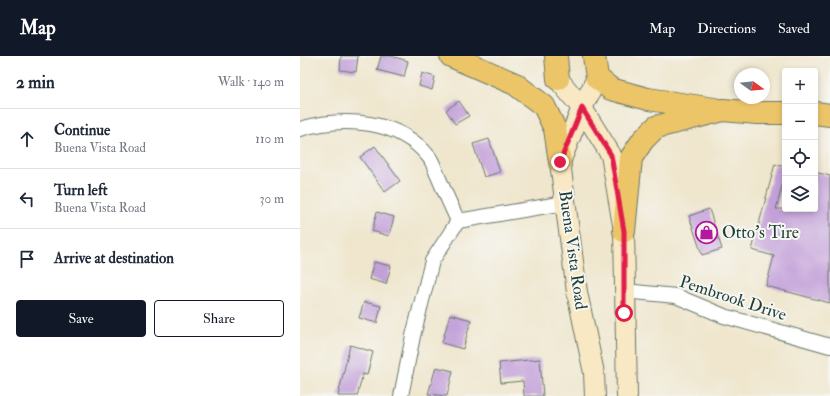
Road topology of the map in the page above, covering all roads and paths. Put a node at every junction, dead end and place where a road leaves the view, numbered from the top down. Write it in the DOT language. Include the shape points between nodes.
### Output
graph roads {
  1 [pos="452,56"];
  2 [pos="556,56"];
  3 [pos="594,56"];
  4 [pos="597,78"];
  5 [pos="558,79"];
  6 [pos="582,108"];
  7 [pos="723,110"];
  8 [pos="782,113"];
  9 [pos="818,113"];
  10 [pos="830,115"];
  11 [pos="300,129"];
  12 [pos="560,162"];
  13 [pos="565,203"];
  14 [pos="458,221"];
  15 [pos="624,231"];
  16 [pos="624,291"];
  17 [pos="830,346"];
  18 [pos="400,396"];
  19 [pos="595,396"];
  20 [pos="627,396"];
  1 -- 12 [label="main road" via="515,84 544,106 555,129"];
  2 -- 5 [label="main road"];
  3 -- 4 [label="main road"];
  4 -- 6 [label="main road, Buena Vista Road"];
  4 -- 7 [label="main road" via="611,89 648,99"];
  5 -- 6 [label="main road"];
  6 -- 12 [label="main road, Buena Vista Road"];
  6 -- 15 [label="main road" via="611,155"];
  7 -- 8 [label="main road"];
  7 -- 15 [label="main road" via="656,126 642,140 631,158"];
  9 -- 10 [label="main road"];
  11 -- 14 [label="street" via="314,124 354,122 394,129 411,140 429,158"];
  12 -- 13 [label="main road, Buena Vista Road"];
  13 -- 14 [label="street"];
  13 -- 19 [label="main road, Buena Vista Road" via="577,292 594,373"];
  14 -- 18 [label="street" via="432,261"];
  15 -- 16 [label="main road"];
  16 -- 17 [label="street, Pembrook Drive" via="676,296 724,316"];
  16 -- 20 [label="main road"];
}
